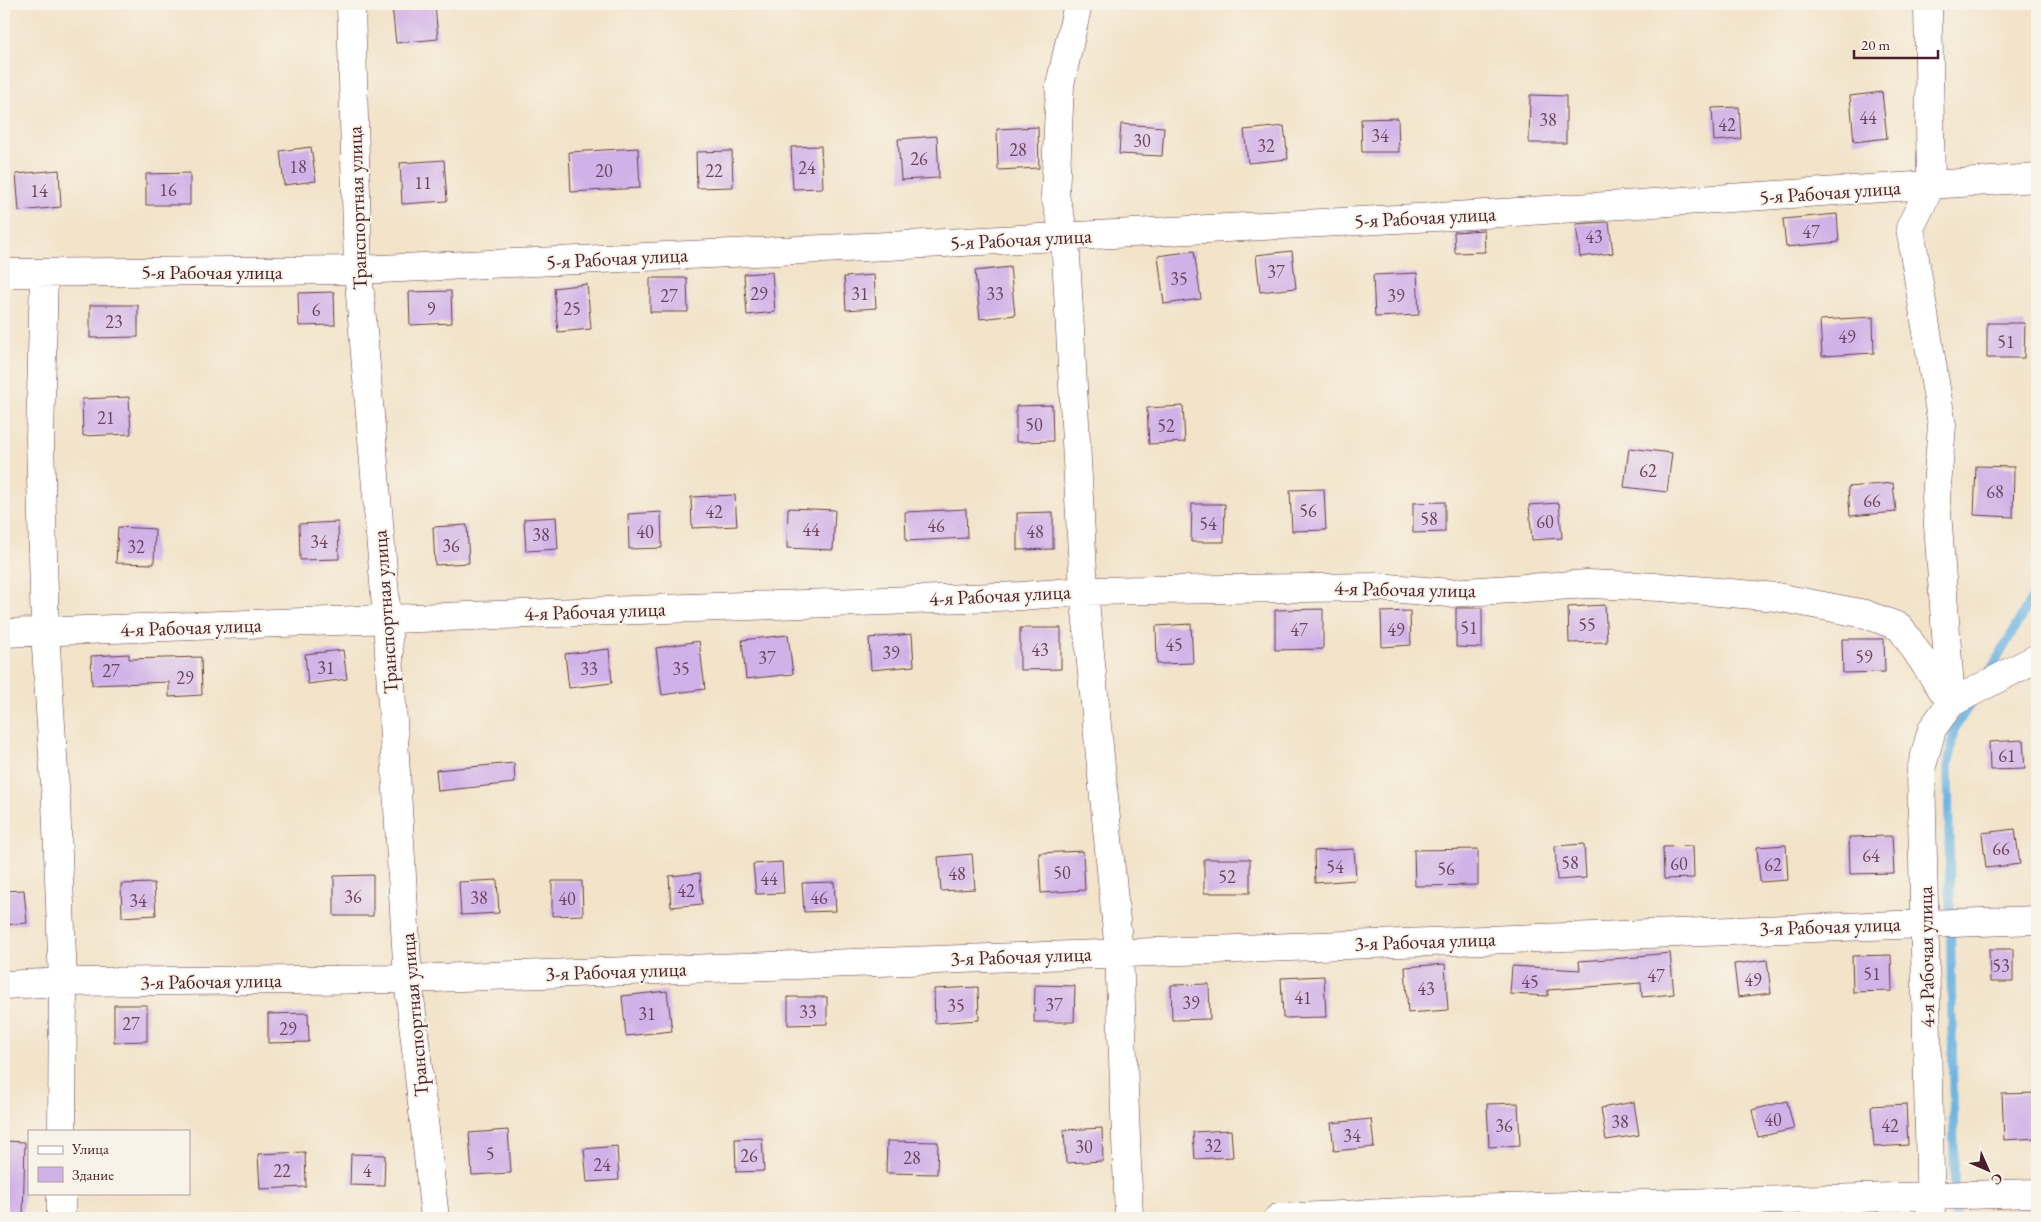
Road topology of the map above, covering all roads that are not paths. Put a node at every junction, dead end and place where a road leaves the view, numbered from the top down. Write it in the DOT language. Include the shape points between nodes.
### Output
graph roads {
  1 [pos="350,4"];
  2 [pos="1078,4"];
  3 [pos="1928,4"];
  4 [pos="2037,178"];
  5 [pos="1931,185"];
  6 [pos="1065,236"];
  7 [pos="358,270"];
  8 [pos="4,273"];
  9 [pos="44,273"];
  10 [pos="1084,591"];
  11 [pos="386,618"];
  12 [pos="45,632"];
  13 [pos="4,633"];
  14 [pos="2037,658"];
  15 [pos="1952,703"];
  16 [pos="2037,920"];
  17 [pos="1925,923"];
  18 [pos="1119,952"];
  19 [pos="408,979"];
  20 [pos="63,982"];
  21 [pos="4,985"];
  22 [pos="62,1130"];
  23 [pos="2037,1193"];
  24 [pos="61,1194"];
  25 [pos="1931,1206"];
  26 [pos="61,1218"];
  27 [pos="435,1218"];
  28 [pos="1129,1218"];
  29 [pos="1278,1218"];
  1 -- 7 [label="street, Транспортная улица"];
  2 -- 6 [label="street" via="1060,85 1055,196"];
  3 -- 5 [label="street"];
  4 -- 5 [label="street, 5-я Рабочая улица"];
  5 -- 6 [label="street, 5-я Рабочая улица" via="1454,216"];
  5 -- 15 [label="street" via="1910,228 1942,425 1936,498"];
  6 -- 7 [label="street, 5-я Рабочая улица"];
  6 -- 10 [label="street"];
  7 -- 9 [label="street, 5-я Рабочая улица"];
  7 -- 11 [label="street, Транспортная улица"];
  8 -- 9 [label="street, 5-я Рабочая улица"];
  9 -- 12 [label="street" via="40,438"];
  10 -- 11 [label="street, 4-я Рабочая улица" via="1021,596"];
  10 -- 15 [label="street, 4-я Рабочая улица" via="1377,587 1450,593 1588,584 1777,597 1866,614 1900,627"];
  10 -- 18 [label="street"];
  11 -- 12 [label="street, 4-я Рабочая улица"];
  11 -- 19 [label="street, Транспортная улица"];
  12 -- 13 [label="street, 4-я Рабочая улица"];
  12 -- 20 [label="street"];
  14 -- 15 [label="street, 4-я Рабочая улица"];
  15 -- 17 [label="street, 4-я Рабочая улица" via="1932,729 1921,770"];
  16 -- 17 [label="street, 3-я Рабочая улица"];
  17 -- 18 [label="street, 3-я Рабочая улица"];
  17 -- 25 [label="street, 4-я Рабочая улица"];
  18 -- 19 [label="street, 3-я Рабочая улица"];
  18 -- 28 [label="street"];
  19 -- 20 [label="street, 3-я Рабочая улица"];
  19 -- 27 [label="street, Транспортная улица"];
  20 -- 21 [label="street, 3-я Рабочая улица"];
  20 -- 22 [label="street"];
  23 -- 25 [label="street"];
  24 -- 26 [label="street"];
  25 -- 29 [label="street" via="1466,1209"];
}
